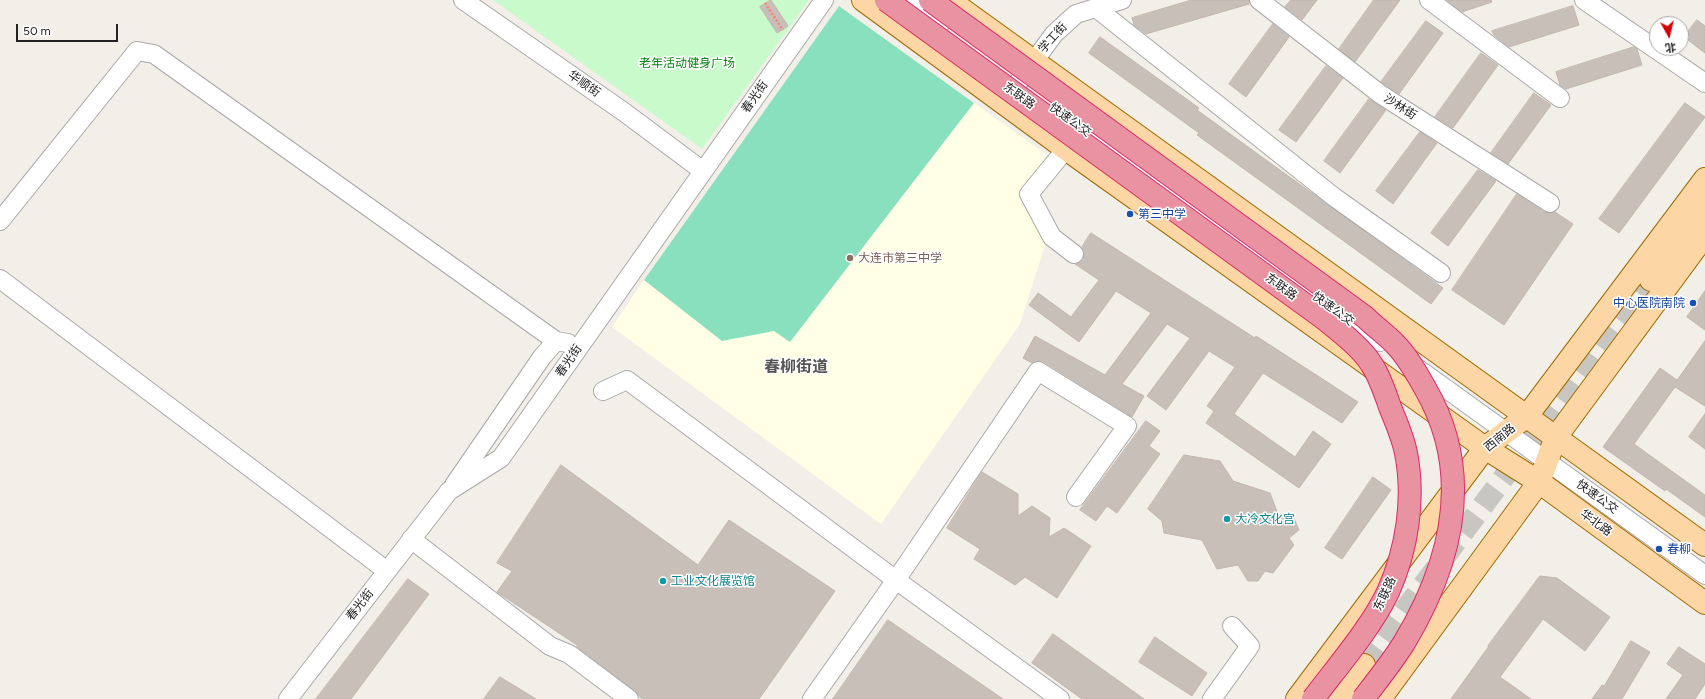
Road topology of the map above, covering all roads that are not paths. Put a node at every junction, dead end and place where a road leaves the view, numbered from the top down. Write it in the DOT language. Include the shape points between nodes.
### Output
graph roads {
  1 [pos="463,0"];
  2 [pos="824,0"];
  3 [pos="863,0"];
  4 [pos="886,0"];
  5 [pos="903,0"];
  6 [pos="912,0"];
  7 [pos="930,0"];
  8 [pos="949,0"];
  9 [pos="1122,0"];
  10 [pos="1259,0"];
  11 [pos="1429,0"];
  12 [pos="1584,0"];
  13 [pos="1096,8"];
  14 [pos="1034,62"];
  15 [pos="1019,81"];
  16 [pos="1705,83"];
  17 [pos="1560,98"];
  18 [pos="1001,101"];
  19 [pos="1066,148"];
  20 [pos="703,171"];
  21 [pos="1705,179"];
  22 [pos="1550,203"];
  23 [pos="1705,208"];
  24 [pos="0,221"];
  25 [pos="1705,235"];
  26 [pos="1074,254"];
  27 [pos="1441,273"];
  28 [pos="0,278"];
  29 [pos="1651,280"];
  30 [pos="556,341"];
  31 [pos="581,345"];
  32 [pos="603,391"];
  33 [pos="1515,425"];
  34 [pos="1485,448"];
  35 [pos="1551,451"];
  36 [pos="1539,482"];
  37 [pos="449,491"];
  38 [pos="1076,497"];
  39 [pos="411,540"];
  40 [pos="1705,544"];
  41 [pos="1705,565"];
  42 [pos="387,571"];
  43 [pos="1705,575"];
  44 [pos="896,580"];
  45 [pos="1705,603"];
  46 [pos="1232,626"];
  47 [pos="1364,665"];
  48 [pos="818,697"];
  49 [pos="288,699"];
  50 [pos="629,699"];
  51 [pos="1060,699"];
  52 [pos="1212,699"];
  53 [pos="1297,699"];
  54 [pos="1313,699"];
  55 [pos="1338,699"];
  56 [pos="1363,699"];
  57 [pos="1380,699"];
  1 -- 20 [label="street, 华顺街" via="624,112"];
  2 -- 20 [label="street, 春光街"];
  3 -- 18 [label="main road, 华北路"];
  4 -- 54 [label="highway, 东联路, bridge" via="1322,317 1351,341 1372,365 1389,402 1405,451 1409,474 1408,523 1404,545 1388,592 1375,616"];
  5 -- 15 [label="street, 快速公交"];
  6 -- 15 [label="street, 快速公交"];
  7 -- 56 [label="highway, bridge" via="1359,313 1397,346 1416,372 1431,398 1450,454 1454,485 1448,542 1440,569 1417,620 1404,644"];
  8 -- 14 [label="main road"];
  9 -- 13 [label="street, 学工街"];
  10 -- 22 [label="street, 沙林街" via="1380,94"];
  11 -- 17 [label="street"];
  12 -- 16 [label="street"];
  13 -- 14 [label="street, 学工街" via="1076,14 1054,34"];
  13 -- 27 [label="street" via="1334,197"];
  14 -- 15 [label="street, 学工街"];
  14 -- 33 [label="main road"];
  15 -- 18 [label="street, 学工街"];
  15 -- 33 [label="street, 快速公交"];
  18 -- 19 [label="main road, 华北路"];
  19 -- 26 [label="street" via="1029,194 1052,237"];
  19 -- 34 [label="main road, 华北路"];
  20 -- 31 [label="street, 春光街"];
  21 -- 33 [label="main road, 西南路"];
  23 -- 29 [label="main road"];
  24 -- 30 [label="street" via="137,51 154,54"];
  25 -- 35 [label="main road"];
  28 -- 42 [label="street"];
  30 -- 31 [label="street"];
  30 -- 37 [label="street" via="542,357"];
  31 -- 37 [label="street, 春光街" via="501,458"];
  32 -- 44 [label="street" via="627,380"];
  33 -- 34 [label="main road, 西南路"];
  33 -- 35 [label="main road"];
  34 -- 36 [label="main road, 华北路"];
  34 -- 53 [label="main road, 西南路"];
  35 -- 36 [label="main road"];
  35 -- 40 [label="main road"];
  35 -- 41 [label="street, 快速公交"];
  35 -- 43 [label="street, 快速公交"];
  36 -- 45 [label="main road, 华北路"];
  36 -- 57 [label="main road"];
  37 -- 39 [label="street, 春光街"];
  38 -- 44 [label="street" via="1127,426 1038,371"];
  39 -- 42 [label="street, 春光街"];
  39 -- 50 [label="street" via="550,646 569,654"];
  42 -- 49 [label="street, 春光街"];
  44 -- 48 [label="street"];
  44 -- 51 [label="street"];
  46 -- 52 [label="street" via="1250,646"];
  47 -- 55 [label="main road"];
}
